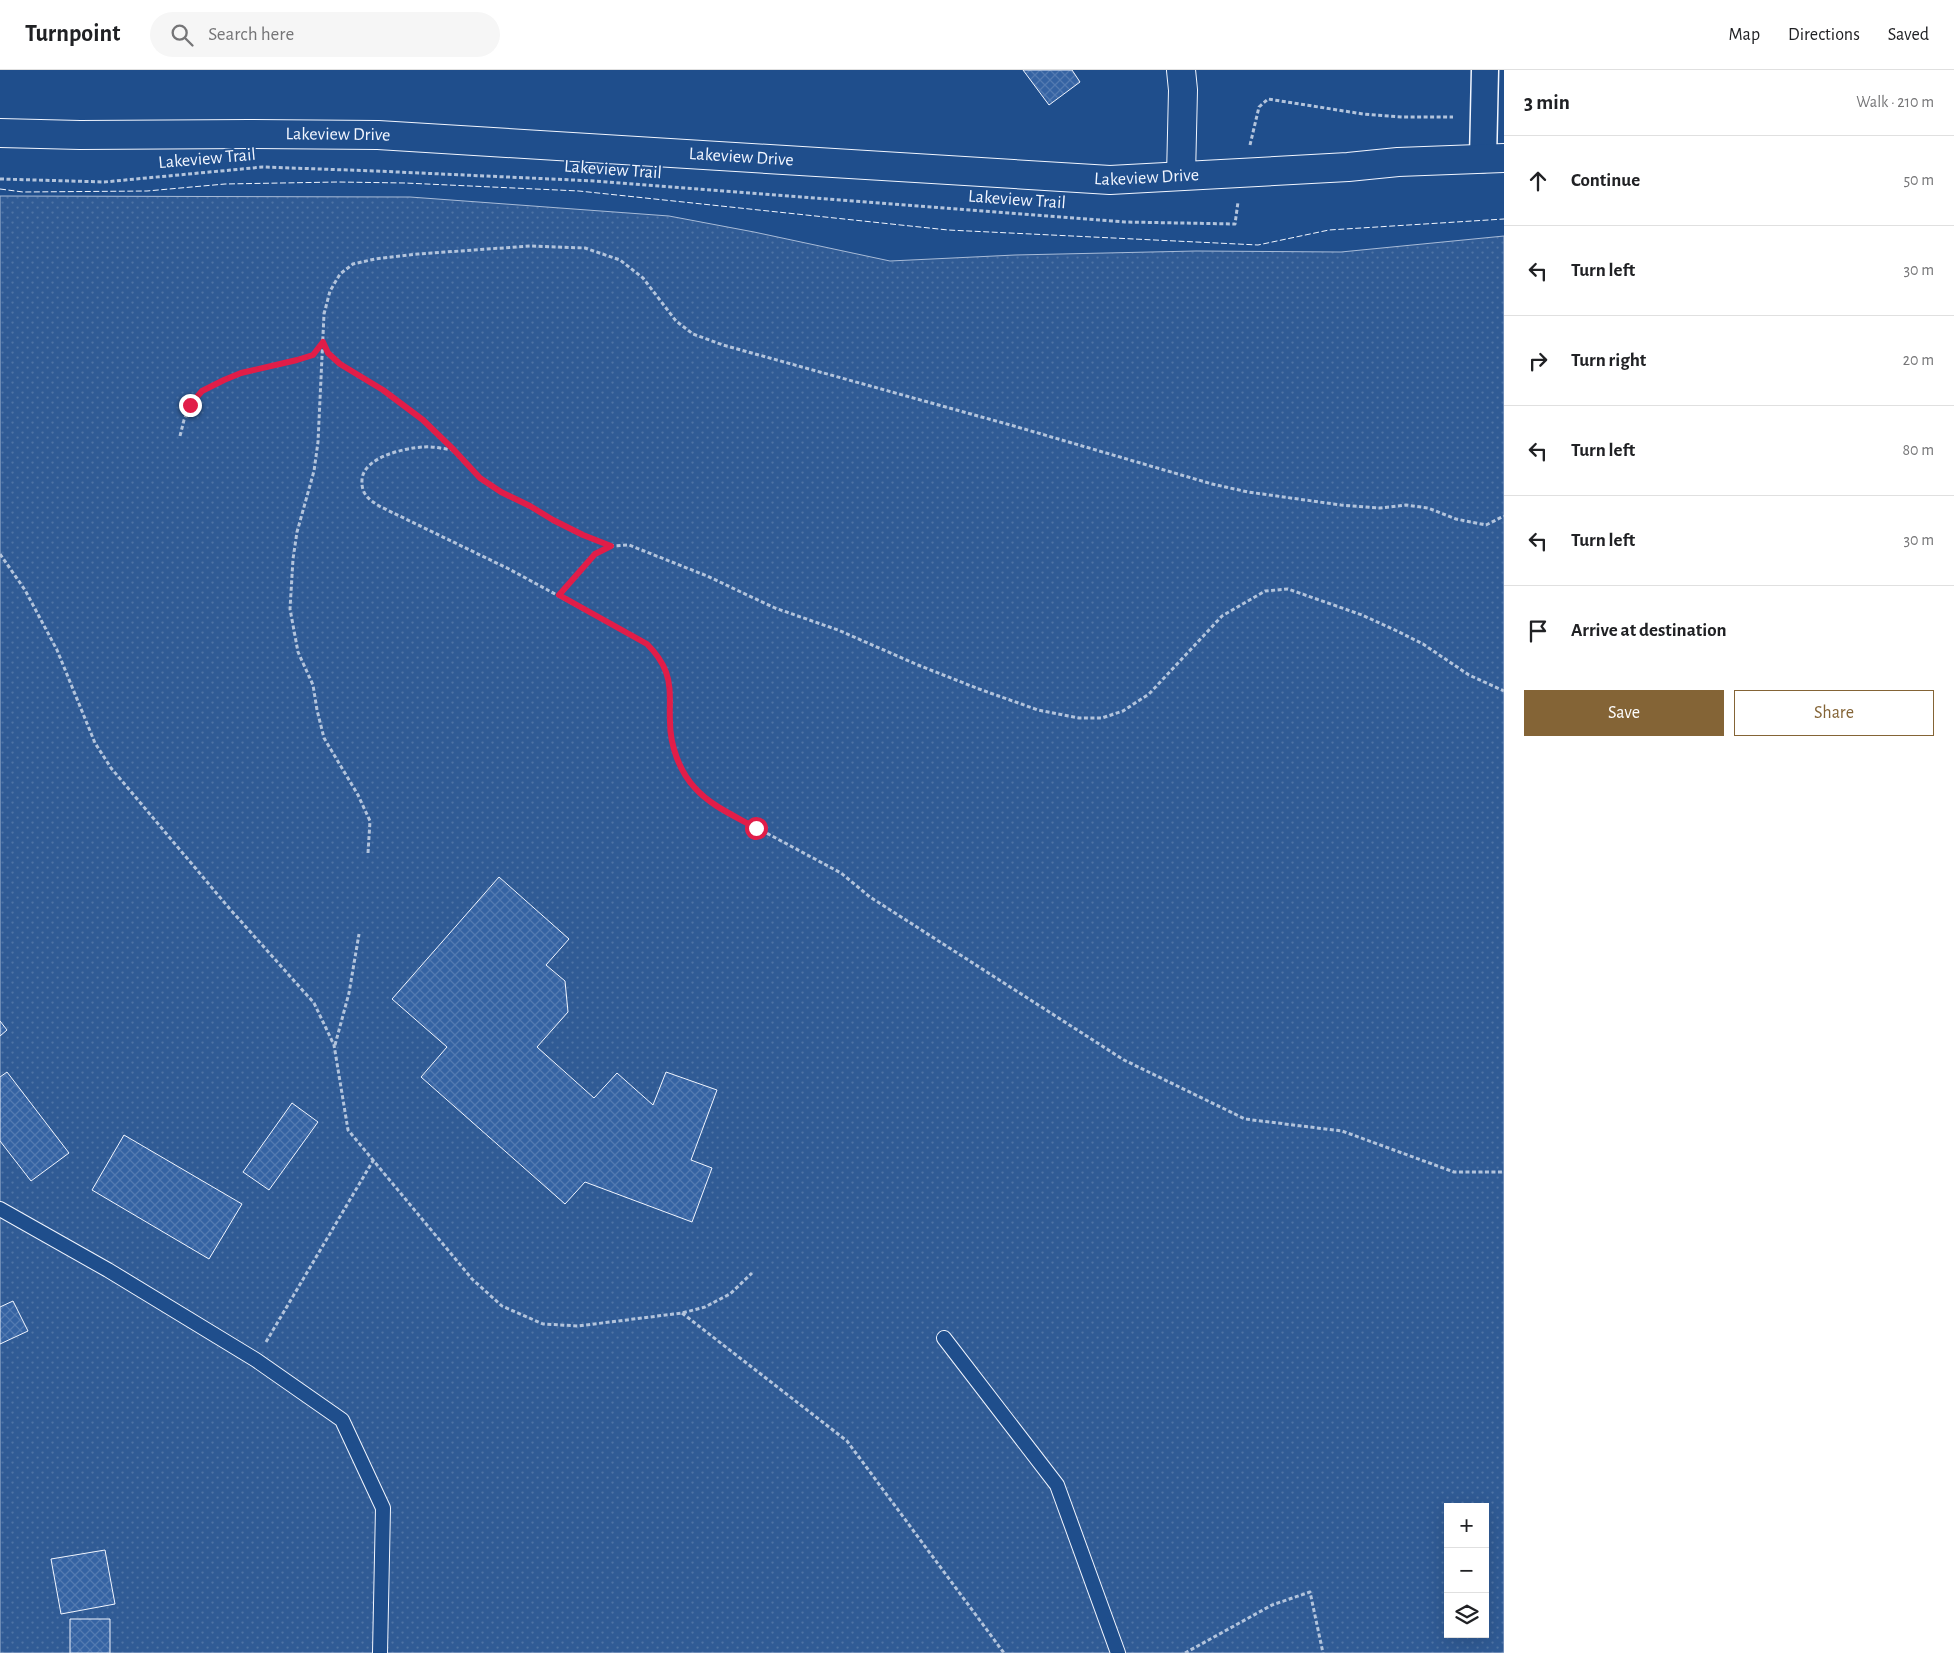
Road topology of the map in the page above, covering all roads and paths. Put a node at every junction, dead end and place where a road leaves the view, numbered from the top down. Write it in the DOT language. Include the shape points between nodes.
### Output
graph roads {
  1 [pos="1181,70"];
  2 [pos="1485,70"];
  3 [pos="1454,117"];
  4 [pos="1252,131"];
  5 [pos="0,133"];
  6 [pos="1494,159"];
  7 [pos="1181,176"];
  8 [pos="0,179"];
  9 [pos="1238,205"];
  10 [pos="323,342"];
  11 [pos="180,436"];
  12 [pos="454,450"];
  13 [pos="1504,516"];
  14 [pos="611,546"];
  15 [pos="0,554"];
  16 [pos="559,595"];
  17 [pos="1504,690"];
  18 [pos="368,853"];
  19 [pos="359,934"];
  20 [pos="334,1045"];
  21 [pos="374,1159"];
  22 [pos="1504,1172"];
  23 [pos="0,1209"];
  24 [pos="752,1273"];
  25 [pos="682,1313"];
  26 [pos="944,1338"];
  27 [pos="256,1360"];
  28 [pos="380,1653"];
  29 [pos="1004,1653"];
  30 [pos="1118,1653"];
  31 [pos="1185,1653"];
  32 [pos="1323,1653"];
  1 -- 7 [label="street" via="1184,90"];
  2 -- 6 [label="street"];
  3 -- 4 [label="path" via="1363,114 1268,99 1259,107"];
  5 -- 7 [label="street, Lakeview Drive" via="378,135 1110,180"];
  6 -- 7 [label="street, Lakeview Drive"];
  8 -- 9 [label="path, Lakeview Trail" via="104,182 263,167 376,171 595,181 1125,222 1235,224"];
  10 -- 11 [label="path" via="313,355 241,373 202,391 190,405"];
  10 -- 12 [label="path" via="328,353 340,364 423,420"];
  10 -- 13 [label="path" via="324,314 330,291 340,274 353,264 480,248 585,248 620,260 643,278 676,321 693,334 723,346 1248,492 1341,505 1428,508 1456,519 1486,525"];
  10 -- 18 [label="path" via="318,442 314,471 297,532 290,609 298,652 313,685 324,738 370,822"];
  12 -- 14 [label="path" via="480,478 501,492 576,532"];
  12 -- 16 [label="path" via="424,447 385,456 369,465 362,475 364,495 370,501"];
  14 -- 16 [label="path" via="595,554"];
  14 -- 17 [label="path" via="629,545 655,555 775,608 838,630 979,689 1038,710 1079,718 1102,718 1123,711 1149,694 1222,616 1265,592 1288,589 1398,631 1469,675"];
  15 -- 20 [label="path" via="25,590 56,650 95,744 111,768 314,1003"];
  16 -- 22 [label="path" via="647,644 658,656 667,673 672,743 694,788 716,806 841,873 870,897 1124,1060 1245,1119 1342,1131 1454,1172"];
  19 -- 20 [label="path" via="349,993"];
  20 -- 21 [label="path" via="348,1130"];
  21 -- 25 [label="path" via="472,1279 502,1306 543,1324 578,1326"];
  21 -- 27 [label="path"];
  23 -- 27 [label="lane"];
  24 -- 25 [label="path" via="730,1294 705,1307"];
  25 -- 29 [label="path" via="847,1441"];
  26 -- 30 [label="lane" via="1057,1485"];
  27 -- 28 [label="lane" via="342,1420 384,1508"];
  31 -- 32 [label="path" via="1272,1605 1310,1592"];
}
